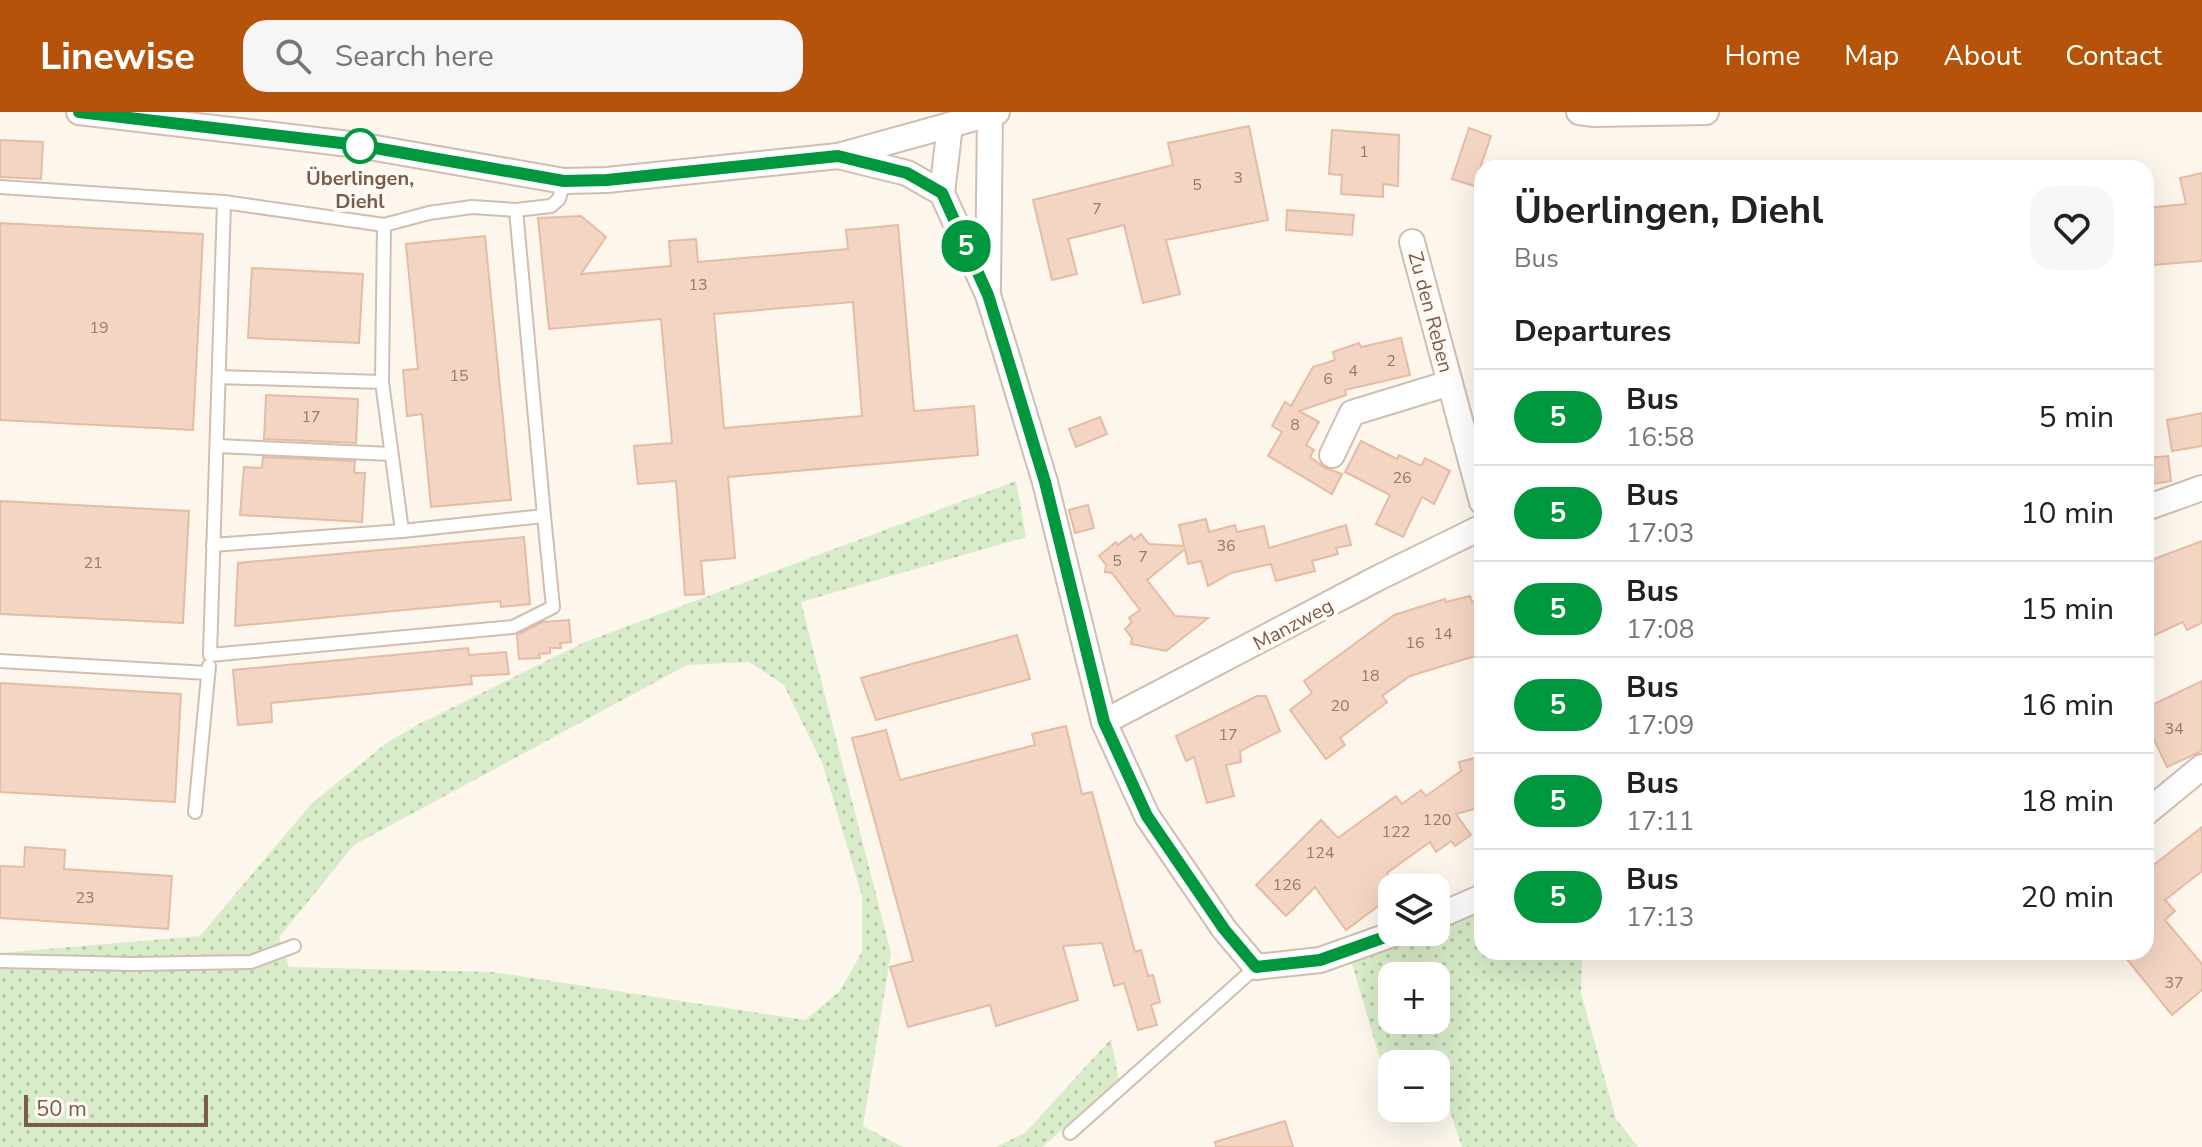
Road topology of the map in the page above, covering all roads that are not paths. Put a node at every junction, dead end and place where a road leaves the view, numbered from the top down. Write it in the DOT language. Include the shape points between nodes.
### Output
graph roads {
  1 [pos="79,112"];
  2 [pos="1579,112"];
  3 [pos="1706,112"];
  4 [pos="994,113"];
  5 [pos="950,125"];
  6 [pos="838,156"];
  7 [pos="564,181"];
  8 [pos="0,187"];
  9 [pos="942,193"];
  10 [pos="224,202"];
  11 [pos="516,210"];
  12 [pos="384,225"];
  13 [pos="1412,242"];
  14 [pos="988,295"];
  15 [pos="219,377"];
  16 [pos="382,382"];
  17 [pos="1450,383"];
  18 [pos="217,446"];
  19 [pos="391,454"];
  20 [pos="1332,455"];
  21 [pos="1474,472"];
  22 [pos="2202,488"];
  23 [pos="2154,505"];
  24 [pos="544,516"];
  25 [pos="402,531"];
  26 [pos="1474,531"];
  27 [pos="213,545"];
  28 [pos="210,655"];
  29 [pos="0,661"];
  30 [pos="208,673"];
  31 [pos="1104,722"];
  32 [pos="2202,767"];
  33 [pos="2154,806"];
  34 [pos="195,812"];
  35 [pos="1474,900"];
  36 [pos="1450,911"];
  37 [pos="1378,939"];
  38 [pos="294,946"];
  39 [pos="0,961"];
  40 [pos="1256,967"];
  41 [pos="1070,1133"];
  1 -- 7 [label="street" via="382,149"];
  2 -- 3 [label="street"];
  4 -- 5 [label="street"];
  4 -- 14 [label="street"];
  5 -- 6 [label="street"];
  5 -- 9 [label="street"];
  6 -- 7 [label="street"];
  6 -- 9 [label="street" via="907,173"];
  7 -- 11 [label="lane" via="551,206"];
  8 -- 10 [label="lane"];
  9 -- 14 [label="street"];
  10 -- 12 [label="lane"];
  10 -- 15 [label="lane"];
  11 -- 12 [label="lane" via="472,207"];
  11 -- 24 [label="lane"];
  12 -- 16 [label="lane"];
  13 -- 17 [label="street, Zu den Reben"];
  14 -- 31 [label="street" via="1045,482"];
  15 -- 16 [label="lane"];
  15 -- 18 [label="lane"];
  16 -- 19 [label="lane"];
  17 -- 20 [label="street, Zu den Reben" via="1352,413"];
  17 -- 21 [label="street, Zu den Reben"];
  18 -- 19 [label="lane"];
  18 -- 27 [label="lane"];
  19 -- 25 [label="lane"];
  22 -- 23 [label="street"];
  24 -- 25 [label="lane"];
  24 -- 28 [label="lane" via="553,607 513,627"];
  25 -- 27 [label="lane"];
  26 -- 31 [label="street, Manzweg"];
  27 -- 28 [label="lane"];
  28 -- 30 [label="lane"];
  29 -- 30 [label="lane"];
  30 -- 34 [label="lane"];
  31 -- 40 [label="street" via="1147,816"];
  32 -- 33 [label="street"];
  35 -- 36 [label="street"];
  37 -- 40 [label="street" via="1320,960"];
  38 -- 39 [label="lane" via="251,962"];
  40 -- 41 [label="lane"];
}
